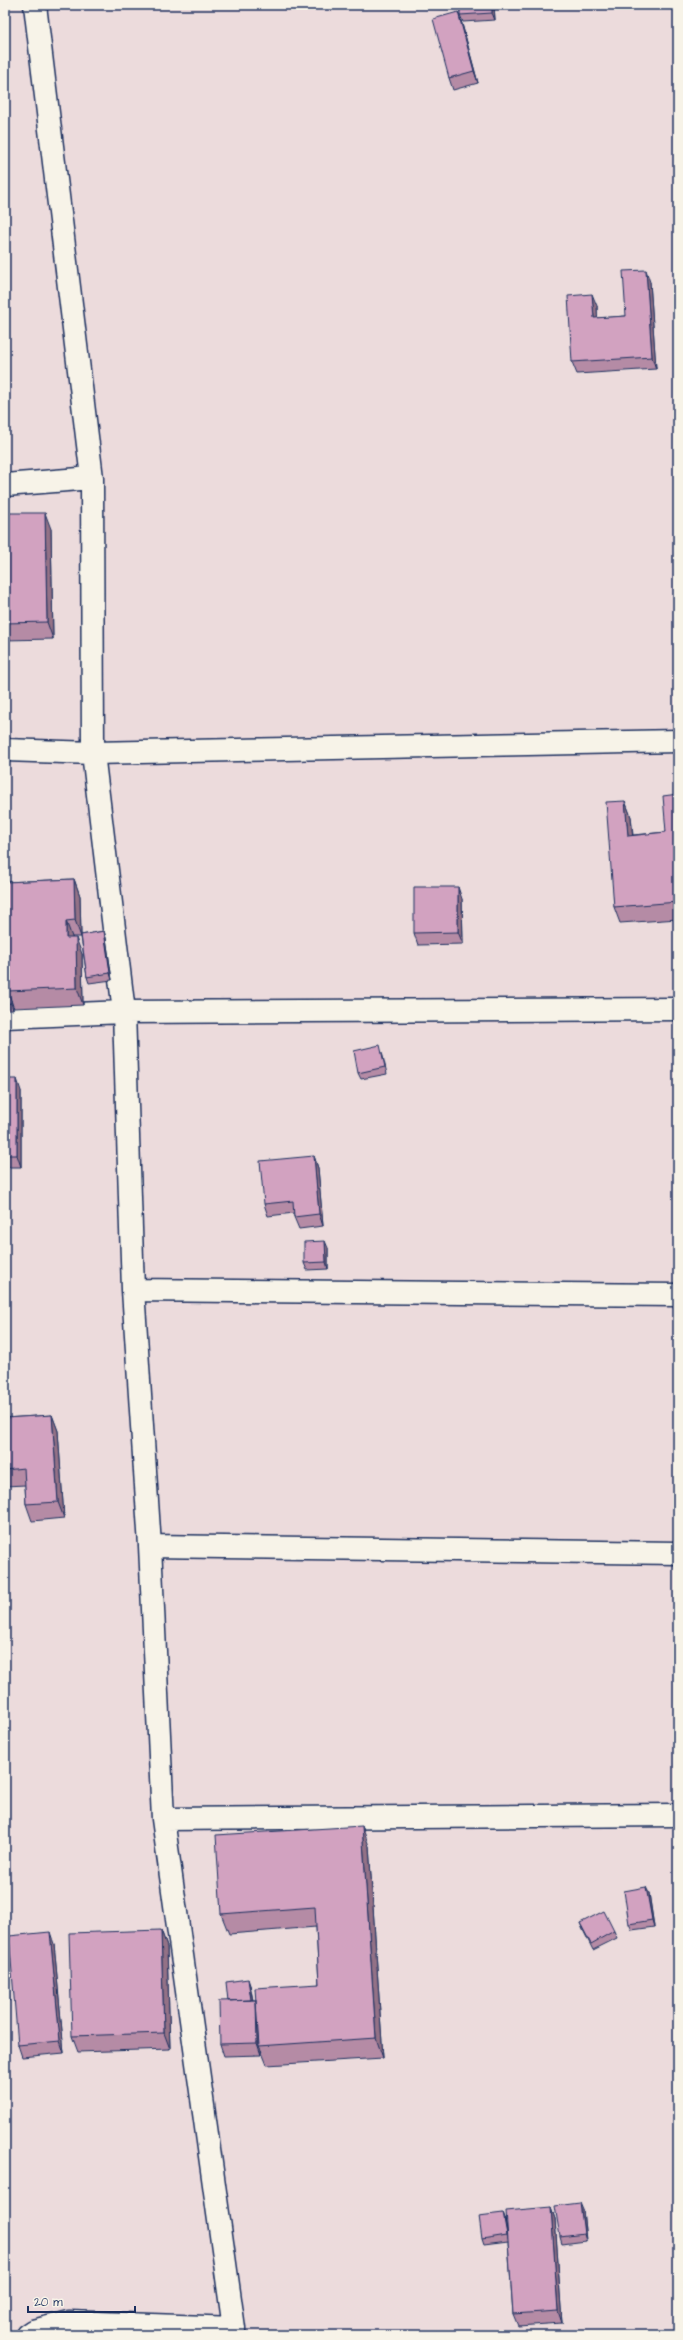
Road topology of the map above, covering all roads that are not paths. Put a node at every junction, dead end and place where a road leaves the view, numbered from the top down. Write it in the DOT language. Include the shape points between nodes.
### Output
graph roads {
  1 [pos="35,5"];
  2 [pos="92,478"];
  3 [pos="5,485"];
  4 [pos="678,741"];
  5 [pos="5,750"];
  6 [pos="93,752"];
  7 [pos="678,1009"];
  8 [pos="124,1012"];
  9 [pos="5,1017"];
  10 [pos="133,1290"];
  11 [pos="678,1295"];
  12 [pos="150,1546"];
  13 [pos="678,1553"];
  14 [pos="678,1815"];
  15 [pos="163,1819"];
  16 [pos="234,2331"];
  17 [pos="27,2335"];
  1 -- 2 [label="street"];
  2 -- 3 [label="street"];
  2 -- 6 [label="street"];
  4 -- 6 [label="street"];
  5 -- 6 [label="street"];
  6 -- 8 [label="street"];
  7 -- 8 [label="street"];
  8 -- 9 [label="street"];
  8 -- 10 [label="street"];
  10 -- 11 [label="street"];
  10 -- 12 [label="street"];
  12 -- 13 [label="street"];
  12 -- 15 [label="street"];
  14 -- 15 [label="street"];
  15 -- 16 [label="street"];
  16 -- 17 [label="street" via="69,2322 33,2331"];
}
